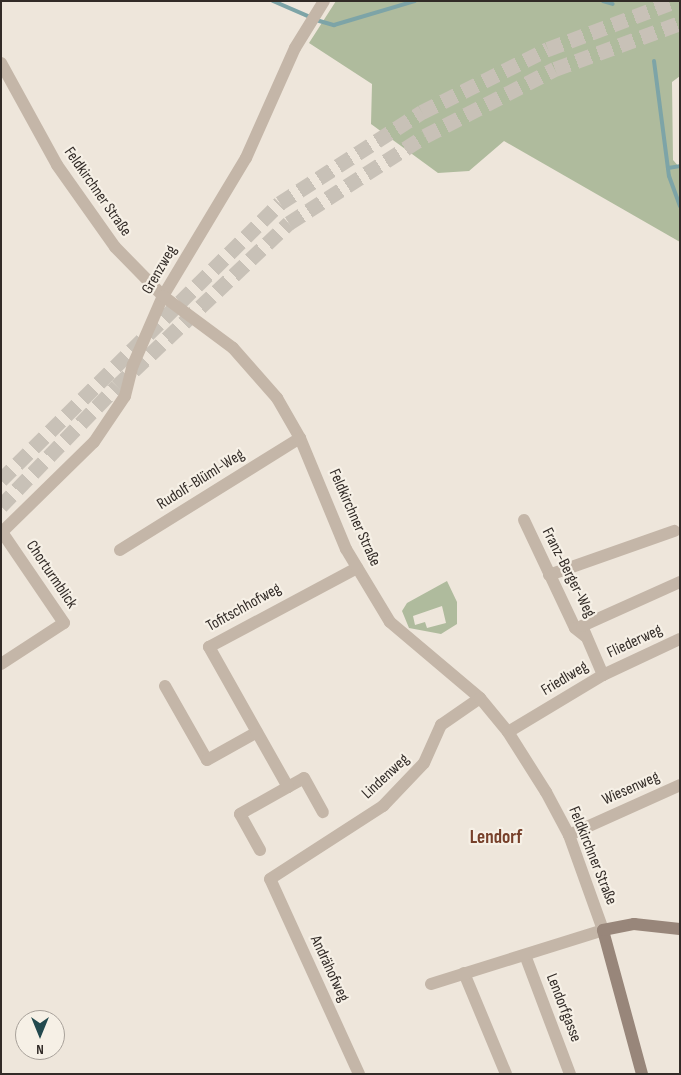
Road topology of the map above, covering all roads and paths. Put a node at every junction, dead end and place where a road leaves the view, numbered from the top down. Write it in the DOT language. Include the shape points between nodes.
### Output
graph roads {
  1 [pos="321,6"];
  2 [pos="1,63"];
  3 [pos="163,296"];
  4 [pos="300,438"];
  5 [pos="524,520"];
  6 [pos="674,531"];
  7 [pos="2,533"];
  8 [pos="120,550"];
  9 [pos="358,568"];
  10 [pos="549,574"];
  11 [pos="680,582"];
  12 [pos="587,637"];
  13 [pos="680,638"];
  14 [pos="1,664"];
  15 [pos="604,675"];
  16 [pos="165,686"];
  17 [pos="480,698"];
  18 [pos="258,732"];
  19 [pos="508,732"];
  20 [pos="680,785"];
  21 [pos="288,787"];
  22 [pos="323,812"];
  23 [pos="569,835"];
  24 [pos="260,850"];
  25 [pos="270,878"];
  26 [pos="680,929"];
  27 [pos="604,930"];
  28 [pos="525,954"];
  29 [pos="464,974"];
  30 [pos="431,984"];
  31 [pos="359,1074"];
  32 [pos="506,1074"];
  33 [pos="570,1074"];
  34 [pos="642,1074"];
  1 -- 3 [label="street, Grenzweg" via="306,30 246,158"];
  2 -- 3 [label="street, Feldkirchner Straße" via="89,213"];
  3 -- 4 [label="street, Feldkirchner Straße" via="216,333 245,360 277,398"];
  3 -- 7 [label="street, Grenzweg" via="132,365 125,396 94,442"];
  4 -- 8 [label="street, Rudolf-Blüml-Weg"];
  4 -- 9 [label="street, Feldkirchner Straße"];
  5 -- 10 [label="street, Franz-Berger-Weg"];
  6 -- 10 [label="street"];
  7 -- 14 [label="street, Chorturmblick" via="64,623"];
  9 -- 17 [label="street, Feldkirchner Straße" via="390,622"];
  9 -- 18 [label="street, Tofitschhofweg" via="208,647"];
  10 -- 12 [label="street, Franz-Berger-Weg" via="575,628"];
  11 -- 12 [label="street, Friedlweg" via="582,626"];
  12 -- 15 [label="street, Friedlweg"];
  13 -- 15 [label="street, Fliederweg"];
  15 -- 19 [label="street, Friedlweg"];
  16 -- 18 [label="street" via="207,760"];
  17 -- 19 [label="street, Feldkirchner Straße"];
  17 -- 25 [label="street, Lindenweg" via="440,725 424,763 383,806"];
  18 -- 21 [label="street, Tofitschhofweg"];
  19 -- 23 [label="street, Feldkirchner Straße"];
  20 -- 23 [label="street, Wiesenweg"];
  21 -- 22 [label="street" via="304,778"];
  21 -- 24 [label="street" via="240,814"];
  23 -- 27 [label="street, Feldkirchner Straße"];
  25 -- 31 [label="street, Andrähofweg"];
  26 -- 27 [label="main road" via="634,924"];
  27 -- 28 [label="street"];
  27 -- 34 [label="main road, Feldkirchner Straße"];
  28 -- 29 [label="street"];
  28 -- 33 [label="street, Lendorfgasse"];
  29 -- 30 [label="street"];
  29 -- 32 [label="street"];
}
